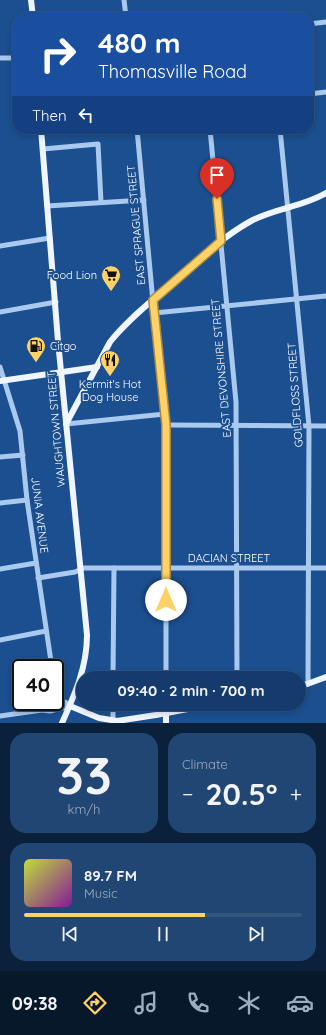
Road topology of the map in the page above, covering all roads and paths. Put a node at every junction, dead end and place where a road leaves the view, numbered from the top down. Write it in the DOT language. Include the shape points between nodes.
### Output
graph roads {
  1 [pos="31,0"];
  2 [pos="124,0"];
  3 [pos="32,12"];
  4 [pos="125,12"];
  5 [pos="326,22"];
  6 [pos="314,23"];
  7 [pos="0,58"];
  8 [pos="12,58"];
  9 [pos="326,92"];
  10 [pos="314,93"];
  11 [pos="42,134"];
  12 [pos="137,134"];
  13 [pos="210,134"];
  14 [pos="281,134"];
  15 [pos="43,149"];
  16 [pos="326,193"];
  17 [pos="144,200"];
  18 [pos="101,202"];
  19 [pos="47,206"];
  20 [pos="288,208"];
  21 [pos="50,238"];
  22 [pos="221,241"];
  23 [pos="0,246"];
  24 [pos="326,296"];
  25 [pos="297,298"];
  26 [pos="153,300"];
  27 [pos="56,302"];
  28 [pos="226,305"];
  29 [pos="0,312"];
  30 [pos="154,313"];
  31 [pos="97,366"];
  32 [pos="0,367"];
  33 [pos="61,372"];
  34 [pos="2,380"];
  35 [pos="165,414"];
  36 [pos="66,424"];
  37 [pos="166,425"];
  38 [pos="237,426"];
  39 [pos="309,426"];
  40 [pos="326,426"];
  41 [pos="24,454"];
  42 [pos="0,457"];
  43 [pos="27,500"];
  44 [pos="0,503"];
  45 [pos="36,563"];
  46 [pos="238,567"];
  47 [pos="114,568"];
  48 [pos="166,568"];
  49 [pos="308,568"];
  50 [pos="326,568"];
  51 [pos="0,569"];
  52 [pos="80,570"];
  53 [pos="38,578"];
  54 [pos="46,632"];
  55 [pos="0,640"];
  56 [pos="50,659"];
  57 [pos="113,671"];
  58 [pos="166,671"];
  59 [pos="237,671"];
  60 [pos="326,677"];
  61 [pos="308,684"];
  62 [pos="70,706"];
  63 [pos="113,711"];
  64 [pos="177,711"];
  65 [pos="166,713"];
  66 [pos="0,716"];
  67 [pos="113,721"];
  68 [pos="62,723"];
  69 [pos="166,723"];
  1 -- 3 [label="main road"];
  2 -- 4 [label="street"];
  5 -- 6 [label="street"];
  7 -- 8 [label="street"];
  9 -- 10 [label="street"];
  11 -- 15 [label="main road, WAUGHTOWN STREET"];
  12 -- 17 [label="street, EAST SPRAGUE STREET"];
  13 -- 22 [label="street, EAST DEVONSHIRE STREET"];
  14 -- 20 [label="street, GOLDFLOSS STREET"];
  15 -- 18 [label="street" via="98,144"];
  15 -- 19 [label="main road, WAUGHTOWN STREET"];
  16 -- 20 [label="main road" via="305,204"];
  17 -- 18 [label="street"];
  17 -- 26 [label="street, EAST SPRAGUE STREET"];
  18 -- 19 [label="street"];
  19 -- 21 [label="main road, WAUGHTOWN STREET"];
  20 -- 22 [label="main road" via="253,220"];
  20 -- 25 [label="street, GOLDFLOSS STREET"];
  21 -- 23 [label="street"];
  21 -- 27 [label="main road, WAUGHTOWN STREET"];
  22 -- 26 [label="main road"];
  22 -- 28 [label="street, EAST DEVONSHIRE STREET"];
  24 -- 25 [label="street"];
  25 -- 28 [label="street"];
  25 -- 39 [label="street, GOLDFLOSS STREET"];
  26 -- 30 [label="street, EAST SPRAGUE STREET"];
  26 -- 31 [label="main road" via="118,331"];
  27 -- 29 [label="street"];
  27 -- 33 [label="main road, WAUGHTOWN STREET"];
  28 -- 30 [label="street"];
  28 -- 38 [label="street, EAST DEVONSHIRE STREET"];
  30 -- 35 [label="street, EAST SPRAGUE STREET"];
  31 -- 33 [label="main road"];
  31 -- 36 [label="main road"];
  32 -- 34 [label="street, JUNIA AVENUE"];
  33 -- 34 [label="main road"];
  33 -- 36 [label="main road, WAUGHTOWN STREET"];
  34 -- 41 [label="street, JUNIA AVENUE" via="20,432"];
  35 -- 36 [label="street"];
  35 -- 37 [label="street, EAST SPRAGUE STREET"];
  36 -- 52 [label="main road, WAUGHTOWN STREET"];
  37 -- 38 [label="street"];
  37 -- 48 [label="street, EAST SPRAGUE STREET"];
  38 -- 39 [label="street"];
  38 -- 46 [label="street, EAST DEVONSHIRE STREET"];
  39 -- 40 [label="street"];
  39 -- 49 [label="street, GOLDFLOSS STREET"];
  41 -- 42 [label="street"];
  41 -- 43 [label="street, JUNIA AVENUE"];
  43 -- 44 [label="street"];
  43 -- 45 [label="street, JUNIA AVENUE"];
  45 -- 51 [label="street"];
  45 -- 53 [label="street, JUNIA AVENUE"];
  46 -- 48 [label="street, DACIAN STREET"];
  46 -- 49 [label="street, DACIAN STREET"];
  46 -- 59 [label="street, EAST DEVONSHIRE STREET"];
  47 -- 48 [label="street, DACIAN STREET"];
  47 -- 52 [label="street, DACIAN STREET"];
  47 -- 57 [label="street"];
  48 -- 58 [label="street, EAST SPRAGUE STREET"];
  49 -- 50 [label="street, DACIAN STREET"];
  49 -- 61 [label="street, GOLDFLOSS STREET"];
  52 -- 53 [label="street, DACIAN STREET"];
  52 -- 62 [label="main road, WAUGHTOWN STREET" via="86,648 82,674"];
  53 -- 54 [label="street, JUNIA AVENUE"];
  54 -- 55 [label="street"];
  54 -- 56 [label="street, JUNIA AVENUE"];
  60 -- 61 [label="main road"];
  62 -- 66 [label="street" via="50,711"];
  62 -- 67 [label="main road" via="94,717"];
  62 -- 68 [label="main road, WAUGHTOWN STREET"];
  63 -- 67 [label="street"];
  64 -- 65 [label="main road"];
  65 -- 67 [label="main road"];
  65 -- 69 [label="main road"];
}
